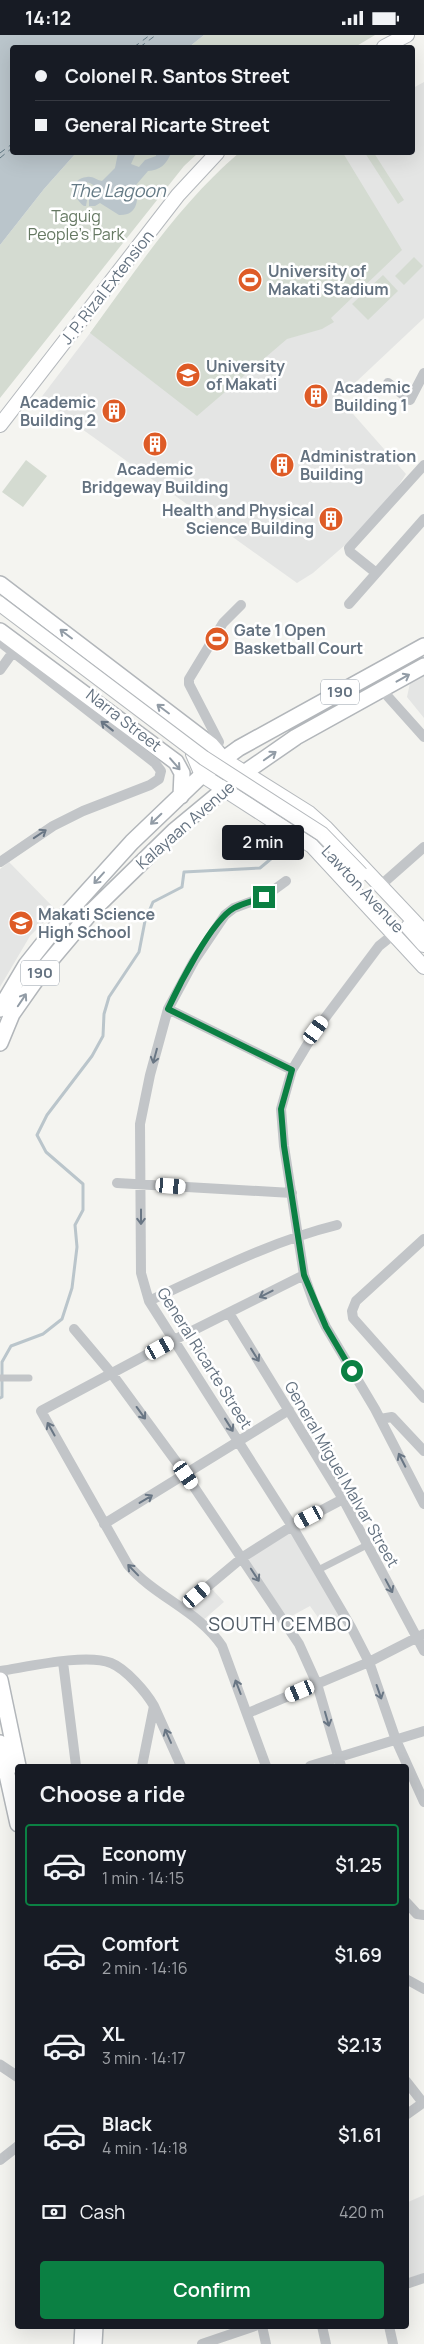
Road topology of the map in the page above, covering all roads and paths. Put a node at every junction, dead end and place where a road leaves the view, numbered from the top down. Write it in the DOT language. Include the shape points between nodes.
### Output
graph roads {
  1 [pos="407,35"];
  2 [pos="388,45"];
  3 [pos="215,155"];
  4 [pos="424,373"];
  5 [pos="388,383"];
  6 [pos="0,425"];
  7 [pos="424,465"];
  8 [pos="424,519"];
  9 [pos="375,572"];
  10 [pos="0,584"];
  11 [pos="349,604"];
  12 [pos="0,605"];
  13 [pos="241,605"];
  14 [pos="0,609"];
  15 [pos="0,613"];
  16 [pos="0,631"];
  17 [pos="0,643"];
  18 [pos="424,646"];
  19 [pos="13,652"];
  20 [pos="424,666"];
  21 [pos="0,670"];
  22 [pos="382,689"];
  23 [pos="308,709"];
  24 [pos="285,721"];
  25 [pos="316,725"];
  26 [pos="296,737"];
  27 [pos="424,737"];
  28 [pos="193,754"];
  29 [pos="219,754"];
  30 [pos="244,773"];
  31 [pos="202,775"];
  32 [pos="224,790"];
  33 [pos="272,791"];
  34 [pos="181,796"];
  35 [pos="258,812"];
  36 [pos="129,846"];
  37 [pos="424,847"];
  38 [pos="143,860"];
  39 [pos="0,862"];
  40 [pos="359,877"];
  41 [pos="286,881"];
  42 [pos="381,885"];
  43 [pos="424,932"];
  44 [pos="394,934"];
  45 [pos="424,945"];
  46 [pos="424,955"];
  47 [pos="424,967"];
  48 [pos="0,1009"];
  49 [pos="168,1009"];
  50 [pos="0,1043"];
  51 [pos="292,1070"];
  52 [pos="118,1183"];
  53 [pos="141,1183"];
  54 [pos="292,1193"];
  55 [pos="337,1225"];
  56 [pos="298,1237"];
  57 [pos="424,1239"];
  58 [pos="304,1275"];
  59 [pos="149,1301"];
  60 [pos="229,1313"];
  61 [pos="74,1329"];
  62 [pos="176,1339"];
  63 [pos="112,1374"];
  64 [pos="0,1378"];
  65 [pos="28,1378"];
  66 [pos="424,1398"];
  67 [pos="289,1410"];
  68 [pos="380,1419"];
  69 [pos="239,1441"];
  70 [pos="424,1451"];
  71 [pos="186,1475"];
  72 [pos="343,1499"];
  73 [pos="424,1504"];
  74 [pos="104,1524"];
  75 [pos="292,1525"];
  76 [pos="367,1545"];
  77 [pos="242,1557"];
  78 [pos="318,1570"];
  79 [pos="182,1608"];
  80 [pos="420,1636"];
  81 [pos="424,1651"];
  82 [pos="63,1662"];
  83 [pos="369,1662"];
  84 [pos="0,1671"];
  85 [pos="0,1680"];
  86 [pos="317,1683"];
  87 [pos="154,1705"];
  88 [pos="248,1713"];
  89 [pos="424,1731"];
  90 [pos="396,1741"];
  91 [pos="0,1743"];
  92 [pos="340,1762"];
  93 [pos="18,1764"];
  94 [pos="76,1764"];
  95 [pos="142,1764"];
  96 [pos="180,1764"];
  97 [pos="265,1764"];
  98 [pos="325,1764"];
  99 [pos="407,1764"];
  100 [pos="409,1769"];
  101 [pos="424,1802"];
  102 [pos="15,1810"];
  103 [pos="409,1905"];
  104 [pos="424,1915"];
  105 [pos="409,1981"];
  106 [pos="424,1989"];
  107 [pos="0,2065"];
  108 [pos="15,2075"];
  109 [pos="409,2085"];
  110 [pos="423,2103"];
  111 [pos="409,2113"];
  112 [pos="15,2147"];
  113 [pos="2,2155"];
  114 [pos="424,2278"];
  115 [pos="409,2283"];
  116 [pos="91,2329"];
  117 [pos="92,2329"];
  118 [pos="246,2329"];
  119 [pos="263,2329"];
  120 [pos="323,2329"];
  121 [pos="390,2329"];
  122 [pos="82,2344"];
  123 [pos="94,2344"];
  124 [pos="202,2344"];
  125 [pos="266,2344"];
  126 [pos="326,2344"];
  127 [pos="393,2344"];
  1 -- 2 [label="main road"];
  3 -- 6 [label="main road, J. P. Rizal Extension" via="178,195"];
  4 -- 5 [label="street" via="410,400"];
  7 -- 9 [label="street" via="349,548"];
  8 -- 9 [label="street"];
  9 -- 11 [label="street"];
  29 -- 10 [label="main road, one-way"];
  12 -- 40 [label="main road, Lawton Avenue, bridge" via="204,758 322,834"];
  13 -- 29 [label="street" via="223,623 189,679 219,742"];
  14 -- 28 [label="main road"];
  15 -- 40 [label="main road, Lawton Avenue" via="197,763 317,839"];
  16 -- 34 [label="main road, one-way" via="176,762 182,773"];
  17 -- 19 [label="street, Narra Street"];
  18 -- 23 [label="main road, Kalayaan Avenue / 190"];
  19 -- 21 [label="street"];
  39 -- 19 [label="street, Narra Street, one-way" via="53,826 150,785 161,775 155,763"];
  22 -- 20 [label="main road, Kalayaan Avenue / 190, one-way"];
  22 -- 25 [label="main road, Kalayaan Avenue / 190"];
  22 -- 27 [label="street"];
  23 -- 24 [label="main road, Kalayaan Avenue / 190"];
  23 -- 25 [label="main road"];
  24 -- 26 [label="main road" via="293,728"];
  24 -- 29 [label="main road, Kalayaan Avenue / 190"];
  25 -- 26 [label="main road, Kalayaan Avenue / 190"];
  30 -- 26 [label="main road, Kalayaan Avenue / 190, one-way"];
  28 -- 29 [label="main road"];
  28 -- 31 [label="main road"];
  29 -- 30 [label="main road"];
  29 -- 31 [label="main road, Kalayaan Avenue / 190"];
  30 -- 32 [label="main road, Kalayaan Avenue / 190"];
  30 -- 33 [label="main road"];
  31 -- 32 [label="main road"];
  31 -- 34 [label="main road, Kalayaan Avenue / 190"];
  32 -- 35 [label="main road"];
  32 -- 38 [label="main road, Kalayaan Avenue / 190"];
  33 -- 35 [label="main road" via="258,797"];
  33 -- 42 [label="main road" via="326,828"];
  34 -- 36 [label="main road, Kalayaan Avenue / 190, one-way"];
  35 -- 44 [label="main road" via="312,846"];
  36 -- 38 [label="main road"];
  36 -- 48 [label="main road, Kalayaan Avenue / 190, one-way" via="41,945"];
  37 -- 42 [label="street"];
  50 -- 38 [label="main road, Kalayaan Avenue / 190, one-way" via="12,1014 38,975 93,910"];
  40 -- 45 [label="main road, Lawton Avenue"];
  40 -- 46 [label="main road, Lawton Avenue"];
  41 -- 49 [label="street, General Ricarte Street" via="264,897 234,908 225,915 194,961"];
  42 -- 43 [label="main road"];
  44 -- 47 [label="main road"];
  44 -- 51 [label="street" via="379,946 358,973 316,1030"];
  49 -- 51 [label="street"];
  49 -- 53 [label="street, General Ricarte Street, one-way" via="140,1124"];
  51 -- 54 [label="street" via="281,1109"];
  52 -- 53 [label="street"];
  53 -- 54 [label="street"];
  53 -- 59 [label="street, General Ricarte Street, one-way" via="141,1273"];
  54 -- 56 [label="street"];
  55 -- 56 [label="street"];
  56 -- 58 [label="street"];
  56 -- 59 [label="street"];
  57 -- 66 [label="street" via="356,1301 352,1311 353,1317"];
  58 -- 60 [label="street, one-way"];
  58 -- 68 [label="street" via="326,1327"];
  59 -- 62 [label="street, General Ricarte Street"];
  60 -- 62 [label="street"];
  60 -- 67 [label="street, General Miguel Malvar Street, one-way"];
  61 -- 63 [label="street"];
  62 -- 63 [label="street"];
  62 -- 69 [label="street, General Ricarte Street, one-way"];
  63 -- 71 [label="street, one-way"];
  74 -- 63 [label="street, one-way" via="41,1411"];
  64 -- 65 [label="street"];
  67 -- 69 [label="street"];
  67 -- 72 [label="street, General Miguel Malvar Street"];
  68 -- 70 [label="street" via="392,1417"];
  73 -- 68 [label="street, one-way"];
  69 -- 71 [label="street"];
  69 -- 75 [label="street, General Ricarte Street"];
  74 -- 71 [label="street, one-way"];
  71 -- 77 [label="street"];
  72 -- 75 [label="street"];
  72 -- 76 [label="street, General Miguel Malvar Street"];
  79 -- 74 [label="street, one-way" via="130,1568"];
  75 -- 77 [label="street"];
  75 -- 78 [label="street, General Ricarte Street"];
  76 -- 78 [label="street"];
  76 -- 80 [label="street, General Miguel Malvar Street, one-way"];
  77 -- 79 [label="street"];
  77 -- 86 [label="street, one-way" via="299,1644"];
  78 -- 83 [label="street, General Ricarte Street"];
  88 -- 79 [label="street, one-way" via="222,1646 214,1634"];
  80 -- 81 [label="street, General Miguel Malvar Street"];
  80 -- 83 [label="street"];
  82 -- 84 [label="street"];
  82 -- 87 [label="street" via="100,1660 113,1663 140,1686"];
  82 -- 94 [label="street"];
  83 -- 86 [label="street"];
  83 -- 90 [label="street, General Ricarte Street, one-way"];
  85 -- 93 [label="main road"];
  86 -- 88 [label="street"];
  86 -- 92 [label="street, one-way"];
  87 -- 95 [label="street"];
  96 -- 87 [label="street, one-way"];
  88 -- 97 [label="street"];
  89 -- 90 [label="street"];
  90 -- 92 [label="street"];
  90 -- 99 [label="street, General Ricarte Street"];
  91 -- 102 [label="main road"];
  92 -- 98 [label="street"];
  100 -- 101 [label="street, General Ricarte Street"];
  103 -- 104 [label="street" via="417,1914"];
  105 -- 106 [label="street"];
  107 -- 108 [label="street"];
  109 -- 110 [label="street"];
  110 -- 111 [label="street"];
  112 -- 113 [label="street"];
  114 -- 115 [label="street"];
  116 -- 122 [label="main road"];
  117 -- 123 [label="main road"];
  118 -- 124 [label="street"];
  119 -- 125 [label="street"];
  120 -- 126 [label="street"];
  121 -- 127 [label="street"];
}
